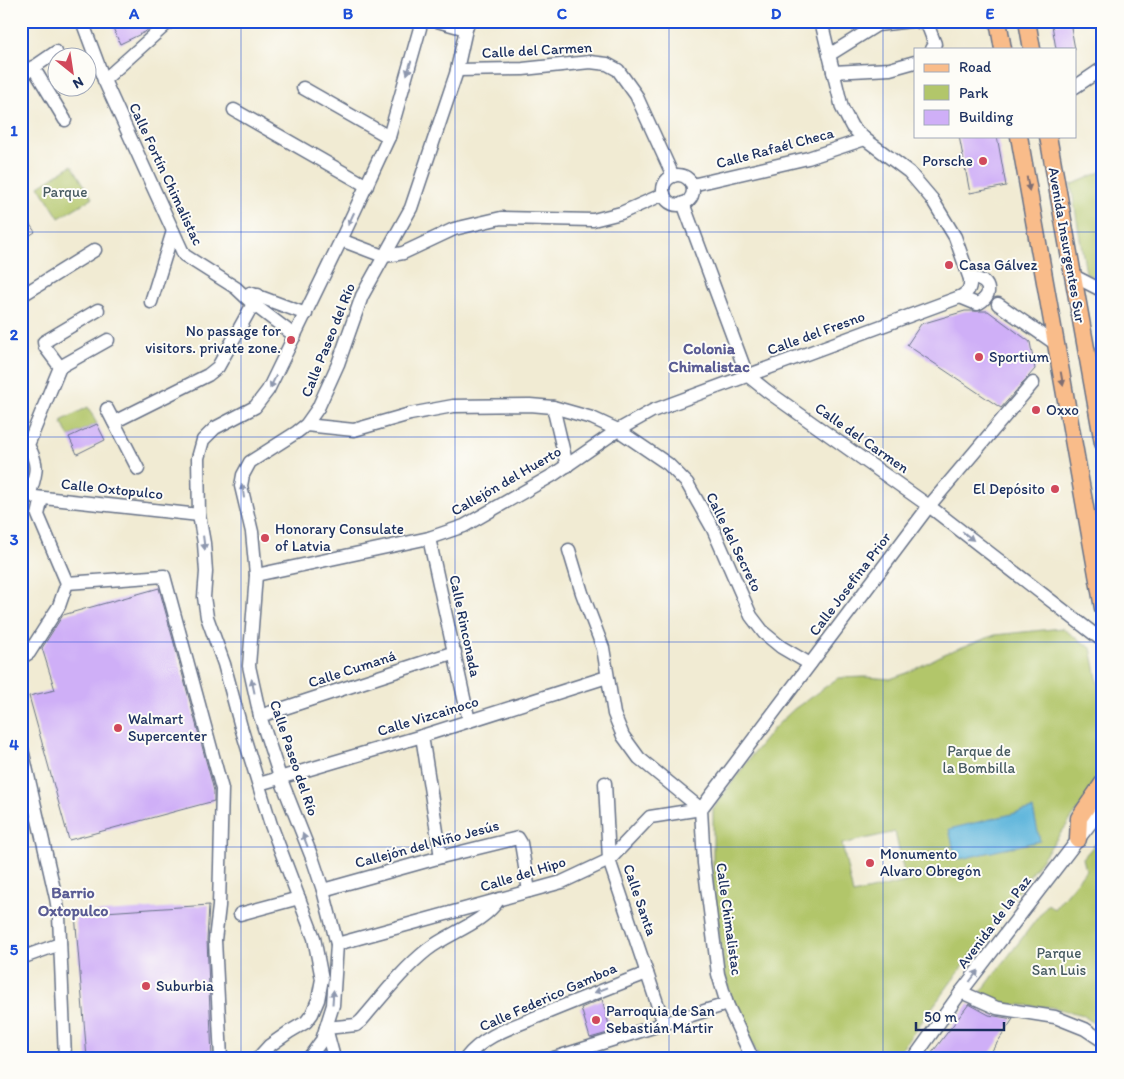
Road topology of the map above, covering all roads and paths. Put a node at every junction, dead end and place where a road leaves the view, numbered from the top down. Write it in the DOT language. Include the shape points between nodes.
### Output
graph roads {
  1 [pos="82,21"];
  2 [pos="170,21"];
  3 [pos="422,21"];
  4 [pos="437,21"];
  5 [pos="822,21"];
  6 [pos="911,21"];
  7 [pos="917,21"];
  8 [pos="998,21"];
  9 [pos="1027,21"];
  10 [pos="468,25"];
  11 [pos="933,48"];
  12 [pos="1003,48"];
  13 [pos="1032,48"];
  14 [pos="829,55"];
  15 [pos="48,57"];
  16 [pos="914,62"];
  17 [pos="33,67"];
  18 [pos="1103,68"];
  19 [pos="457,70"];
  20 [pos="833,72"];
  21 [pos="21,76"];
  22 [pos="104,80"];
  23 [pos="1076,86"];
  24 [pos="303,88"];
  25 [pos="234,110"];
  26 [pos="64,120"];
  27 [pos="388,137"];
  28 [pos="1019,138"];
  29 [pos="1048,138"];
  30 [pos="865,139"];
  31 [pos="673,176"];
  32 [pos="692,185"];
  33 [pos="367,186"];
  34 [pos="664,194"];
  35 [pos="682,204"];
  36 [pos="173,231"];
  37 [pos="341,240"];
  38 [pos="94,250"];
  39 [pos="383,256"];
  40 [pos="1072,275"];
  41 [pos="1103,291"];
  42 [pos="21,296"];
  43 [pos="256,300"];
  44 [pos="151,302"];
  45 [pos="998,304"];
  46 [pos="98,310"];
  47 [pos="306,314"];
  48 [pos="295,336"];
  49 [pos="108,340"];
  50 [pos="1056,344"];
  51 [pos="60,367"];
  52 [pos="747,375"];
  53 [pos="1033,383"];
  54 [pos="552,407"];
  55 [pos="107,409"];
  56 [pos="114,422"];
  57 [pos="306,425"];
  58 [pos="618,430"];
  59 [pos="1103,443"];
  60 [pos="567,466"];
  61 [pos="138,469"];
  62 [pos="25,494"];
  63 [pos="42,498"];
  64 [pos="929,506"];
  65 [pos="199,515"];
  66 [pos="429,538"];
  67 [pos="569,550"];
  68 [pos="256,575"];
  69 [pos="67,583"];
  70 [pos="1103,608"];
  71 [pos="1103,641"];
  72 [pos="455,652"];
  73 [pos="21,658"];
  74 [pos="810,664"];
  75 [pos="607,677"];
  76 [pos="260,716"];
  77 [pos="469,721"];
  78 [pos="422,736"];
  79 [pos="21,746"];
  80 [pos="280,777"];
  81 [pos="605,783"];
  82 [pos="258,784"];
  83 [pos="1103,784"];
  84 [pos="1103,807"];
  85 [pos="701,809"];
  86 [pos="1078,839"];
  87 [pos="441,856"];
  88 [pos="609,860"];
  89 [pos="323,890"];
  90 [pos="529,890"];
  91 [pos="299,898"];
  92 [pos="499,899"];
  93 [pos="240,914"];
  94 [pos="60,944"];
  95 [pos="337,944"];
  96 [pos="21,958"];
  97 [pos="647,973"];
  98 [pos="961,992"];
  99 [pos="727,1004"];
  100 [pos="306,1022"];
  101 [pos="664,1024"];
  102 [pos="326,1028"];
  103 [pos="1103,1041"];
  104 [pos="65,1058"];
  105 [pos="221,1058"];
  106 [pos="258,1058"];
  107 [pos="309,1058"];
  108 [pos="334,1058"];
  109 [pos="466,1058"];
  110 [pos="554,1058"];
  111 [pos="752,1058"];
  112 [pos="914,1058"];
  1 -- 22 [label="street, Calle Fortín Chimalistac"];
  2 -- 22 [label="street"];
  3 -- 27 [label="street, Calle Paseo del Río, one-way"];
  4 -- 10 [label="street"];
  5 -- 14 [label="street"];
  6 -- 14 [label="street" via="877,26"];
  7 -- 11 [label="street" via="928,26 935,44"];
  8 -- 12 [label="main road"];
  9 -- 13 [label="main road"];
  10 -- 19 [label="street, Calle Paseo del Río"];
  14 -- 20 [label="street"];
  15 -- 17 [label="street"];
  16 -- 20 [label="street" via="890,69"];
  17 -- 21 [label="street"];
  17 -- 26 [label="street"];
  18 -- 23 [label="street"];
  19 -- 31 [label="street, Calle del Carmen" via="523,69 590,62 607,64 618,70 636,95"];
  19 -- 39 [label="street, Calle Paseo del Río" via="411,208"];
  20 -- 30 [label="street" via="842,108 852,126"];
  22 -- 36 [label="street, Calle Fortín Chimalistac"];
  24 -- 27 [label="street"];
  25 -- 33 [label="street"];
  27 -- 33 [label="street, Calle Paseo del Río"];
  28 -- 50 [label="main road, Avenida Insurgentes Sur, one-way"];
  29 -- 40 [label="main road, Avenida Insurgentes Sur"];
  30 -- 32 [label="street, Calle Rafaél Checa" via="808,158"];
  30 -- 52 [label="street, Calle del Fresno" via="909,172 932,199 955,237 967,289"];
  31 -- 32 [label="street" via="685,176"];
  31 -- 34 [label="street" via="665,183"];
  32 -- 35 [label="street" via="691,196"];
  33 -- 37 [label="street, Calle Paseo del Río, one-way"];
  34 -- 35 [label="street" via="671,203"];
  34 -- 39 [label="street" via="621,213 593,220 500,218 454,229 403,253"];
  35 -- 52 [label="street"];
  36 -- 43 [label="street, Calle Fortín Chimalistac" via="184,255"];
  36 -- 44 [label="street"];
  37 -- 39 [label="street"];
  37 -- 47 [label="street, Calle Paseo del Río"];
  38 -- 42 [label="street"];
  39 -- 57 [label="street, Calle Paseo del Río" via="362,296 338,364 318,408"];
  40 -- 41 [label="street"];
  40 -- 59 [label="main road, Avenida Insurgentes Sur"];
  43 -- 47 [label="street, Calle Fortín Chimalistac"];
  43 -- 48 [label="street, Calle Fortín Chimalistac"];
  43 -- 56 [label="street" via="218,367"];
  45 -- 50 [label="street"];
  46 -- 51 [label="street" via="44,342"];
  47 -- 48 [label="street, Calle Paseo del Río"];
  48 -- 65 [label="street, Calle Paseo del Río, one-way" via="268,390 255,407 215,428 203,440 198,458"];
  49 -- 51 [label="street"];
  50 -- 70 [label="main road, Avenida Insurgentes Sur, one-way"];
  51 -- 62 [label="street" via="28,445 36,462 36,475"];
  52 -- 58 [label="street, Calle del Fresno" via="652,411"];
  52 -- 64 [label="street, Calle del Carmen"];
  53 -- 64 [label="street, Calle Josefina Prior"];
  54 -- 57 [label="street, Calle del Secreto" via="453,406 354,430"];
  54 -- 58 [label="street, Calle del Secreto" via="592,418"];
  54 -- 60 [label="street"];
  55 -- 56 [label="street"];
  56 -- 61 [label="street"];
  68 -- 57 [label="street, Calle Paseo del Río, one-way" via="252,532 241,486 243,475 250,462"];
  58 -- 60 [label="street, Callejón del Huerto"];
  58 -- 74 [label="street, Calle del Secreto" via="668,464 687,483 713,528 751,616 764,633"];
  60 -- 66 [label="street, Callejón del Huerto" via="464,526"];
  62 -- 63 [label="street, Calle Oxtopulco"];
  63 -- 65 [label="street, Calle Oxtopulco"];
  63 -- 69 [label="street" via="38,515"];
  64 -- 71 [label="street, Calle del Carmen, one-way"];
  64 -- 74 [label="street, Calle Josefina Prior"];
  65 -- 82 [label="street, Calle Paseo del Río, one-way" via="204,543 207,617 224,664"];
  66 -- 68 [label="street, Callejón del Huerto"];
  66 -- 72 [label="street, Calle Rinconada"];
  67 -- 75 [label="street" via="603,648"];
  76 -- 68 [label="street, Calle Paseo del Río, one-way" via="249,666"];
  69 -- 73 [label="street" via="59,606 29,653"];
  69 -- 105 [label="street" via="164,576 222,789 220,906 215,940"];
  72 -- 76 [label="street, Calle Cumaná"];
  72 -- 77 [label="street, Calle Rinconada"];
  74 -- 85 [label="street, Calle Josefina Prior"];
  75 -- 77 [label="street, Calle Vizcainoco"];
  75 -- 85 [label="street" via="614,714 623,736 639,758"];
  76 -- 80 [label="street, Calle Paseo del Río"];
  77 -- 78 [label="street, Calle Vizcainoco"];
  78 -- 80 [label="street, Calle Vizcainoco"];
  78 -- 87 [label="street"];
  79 -- 94 [label="street" via="56,898"];
  80 -- 82 [label="street, Calle Vizcainoco"];
  89 -- 80 [label="street, Calle Paseo del Río, one-way"];
  81 -- 88 [label="street, Calle Santa"];
  82 -- 91 [label="street, Calle Paseo del Río"];
  83 -- 86 [label="main road" via="1079,818"];
  84 -- 86 [label="street, Avenida de la Paz"];
  85 -- 88 [label="street, Calle del Hipo" via="650,817"];
  85 -- 99 [label="street, Calle Chimalistac" via="712,932 718,974"];
  98 -- 86 [label="street, Avenida de la Paz, one-way"];
  87 -- 89 [label="street, Callejón del Niño Jesús"];
  87 -- 90 [label="street, Callejón del Niño Jesús" via="518,838"];
  88 -- 90 [label="street, Calle del Hipo" via="562,882"];
  88 -- 97 [label="street, Calle Santa"];
  89 -- 95 [label="street, Calle Paseo del Río"];
  90 -- 92 [label="street, Calle del Hipo"];
  91 -- 93 [label="street"];
  91 -- 100 [label="street, Calle Paseo del Río" via="314,938 322,979 318,1000"];
  92 -- 95 [label="street, Calle del Hipo"];
  92 -- 102 [label="street" via="487,913 409,966 356,1025"];
  94 -- 96 [label="street"];
  94 -- 104 [label="street"];
  102 -- 95 [label="street, Calle Paseo del Río, one-way" via="333,1005"];
  97 -- 101 [label="street, Calle Santa"];
  97 -- 109 [label="street, Calle Federico Gamboa, one-way" via="490,1037"];
  98 -- 103 [label="street" via="997,1008 1055,1017 1085,1029"];
  98 -- 112 [label="street, Avenida de la Paz"];
  99 -- 101 [label="street"];
  99 -- 111 [label="street, Calle Chimalistac"];
  100 -- 102 [label="street"];
  100 -- 106 [label="street, Calle Paseo del Río" via="269,1046"];
  101 -- 110 [label="street"];
  102 -- 107 [label="street, Calle Paseo del Río"];
  102 -- 108 [label="street"];
}
